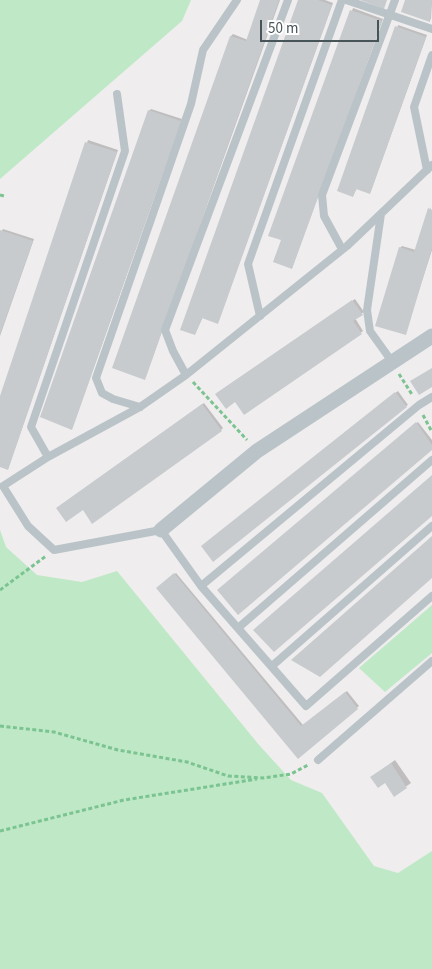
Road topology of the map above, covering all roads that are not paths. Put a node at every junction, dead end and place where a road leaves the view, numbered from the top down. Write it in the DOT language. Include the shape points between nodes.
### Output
graph roads {
  1 [pos="237,0"];
  2 [pos="288,0"];
  3 [pos="344,0"];
  4 [pos="395,0"];
  5 [pos="390,16"];
  6 [pos="432,29"];
  7 [pos="432,55"];
  8 [pos="117,94"];
  9 [pos="429,168"];
  10 [pos="381,214"];
  11 [pos="342,249"];
  12 [pos="260,316"];
  13 [pos="432,336"];
  14 [pos="392,363"];
  15 [pos="186,375"];
  16 [pos="432,397"];
  17 [pos="140,407"];
  18 [pos="48,457"];
  19 [pos="432,460"];
  20 [pos="432,526"];
  21 [pos="162,530"];
  22 [pos="202,586"];
  23 [pos="432,596"];
  24 [pos="238,628"];
  25 [pos="432,661"];
  26 [pos="272,666"];
  27 [pos="318,760"];
  1 -- 17 [label="lane" via="203,50 192,104 96,378 102,393"];
  2 -- 15 [label="lane" via="165,330"];
  3 -- 5 [label="lane"];
  3 -- 12 [label="lane" via="248,264"];
  4 -- 5 [label="lane"];
  5 -- 6 [label="lane"];
  5 -- 11 [label="lane" via="322,195 324,216"];
  7 -- 9 [label="lane" via="414,107"];
  8 -- 18 [label="lane" via="125,151 31,427"];
  9 -- 10 [label="lane"];
  10 -- 11 [label="lane"];
  10 -- 14 [label="lane" via="367,310 370,331"];
  11 -- 12 [label="lane"];
  12 -- 15 [label="lane"];
  13 -- 14 [label="street"];
  14 -- 21 [label="street" via="257,451"];
  15 -- 17 [label="lane"];
  16 -- 22 [label="lane"];
  17 -- 18 [label="lane"];
  18 -- 21 [label="lane" via="3,486 28,526 54,550"];
  19 -- 24 [label="lane"];
  20 -- 26 [label="lane"];
  21 -- 22 [label="lane"];
  22 -- 24 [label="lane"];
  23 -- 26 [label="lane" via="306,706"];
  24 -- 26 [label="lane"];
  25 -- 27 [label="lane"];
}
